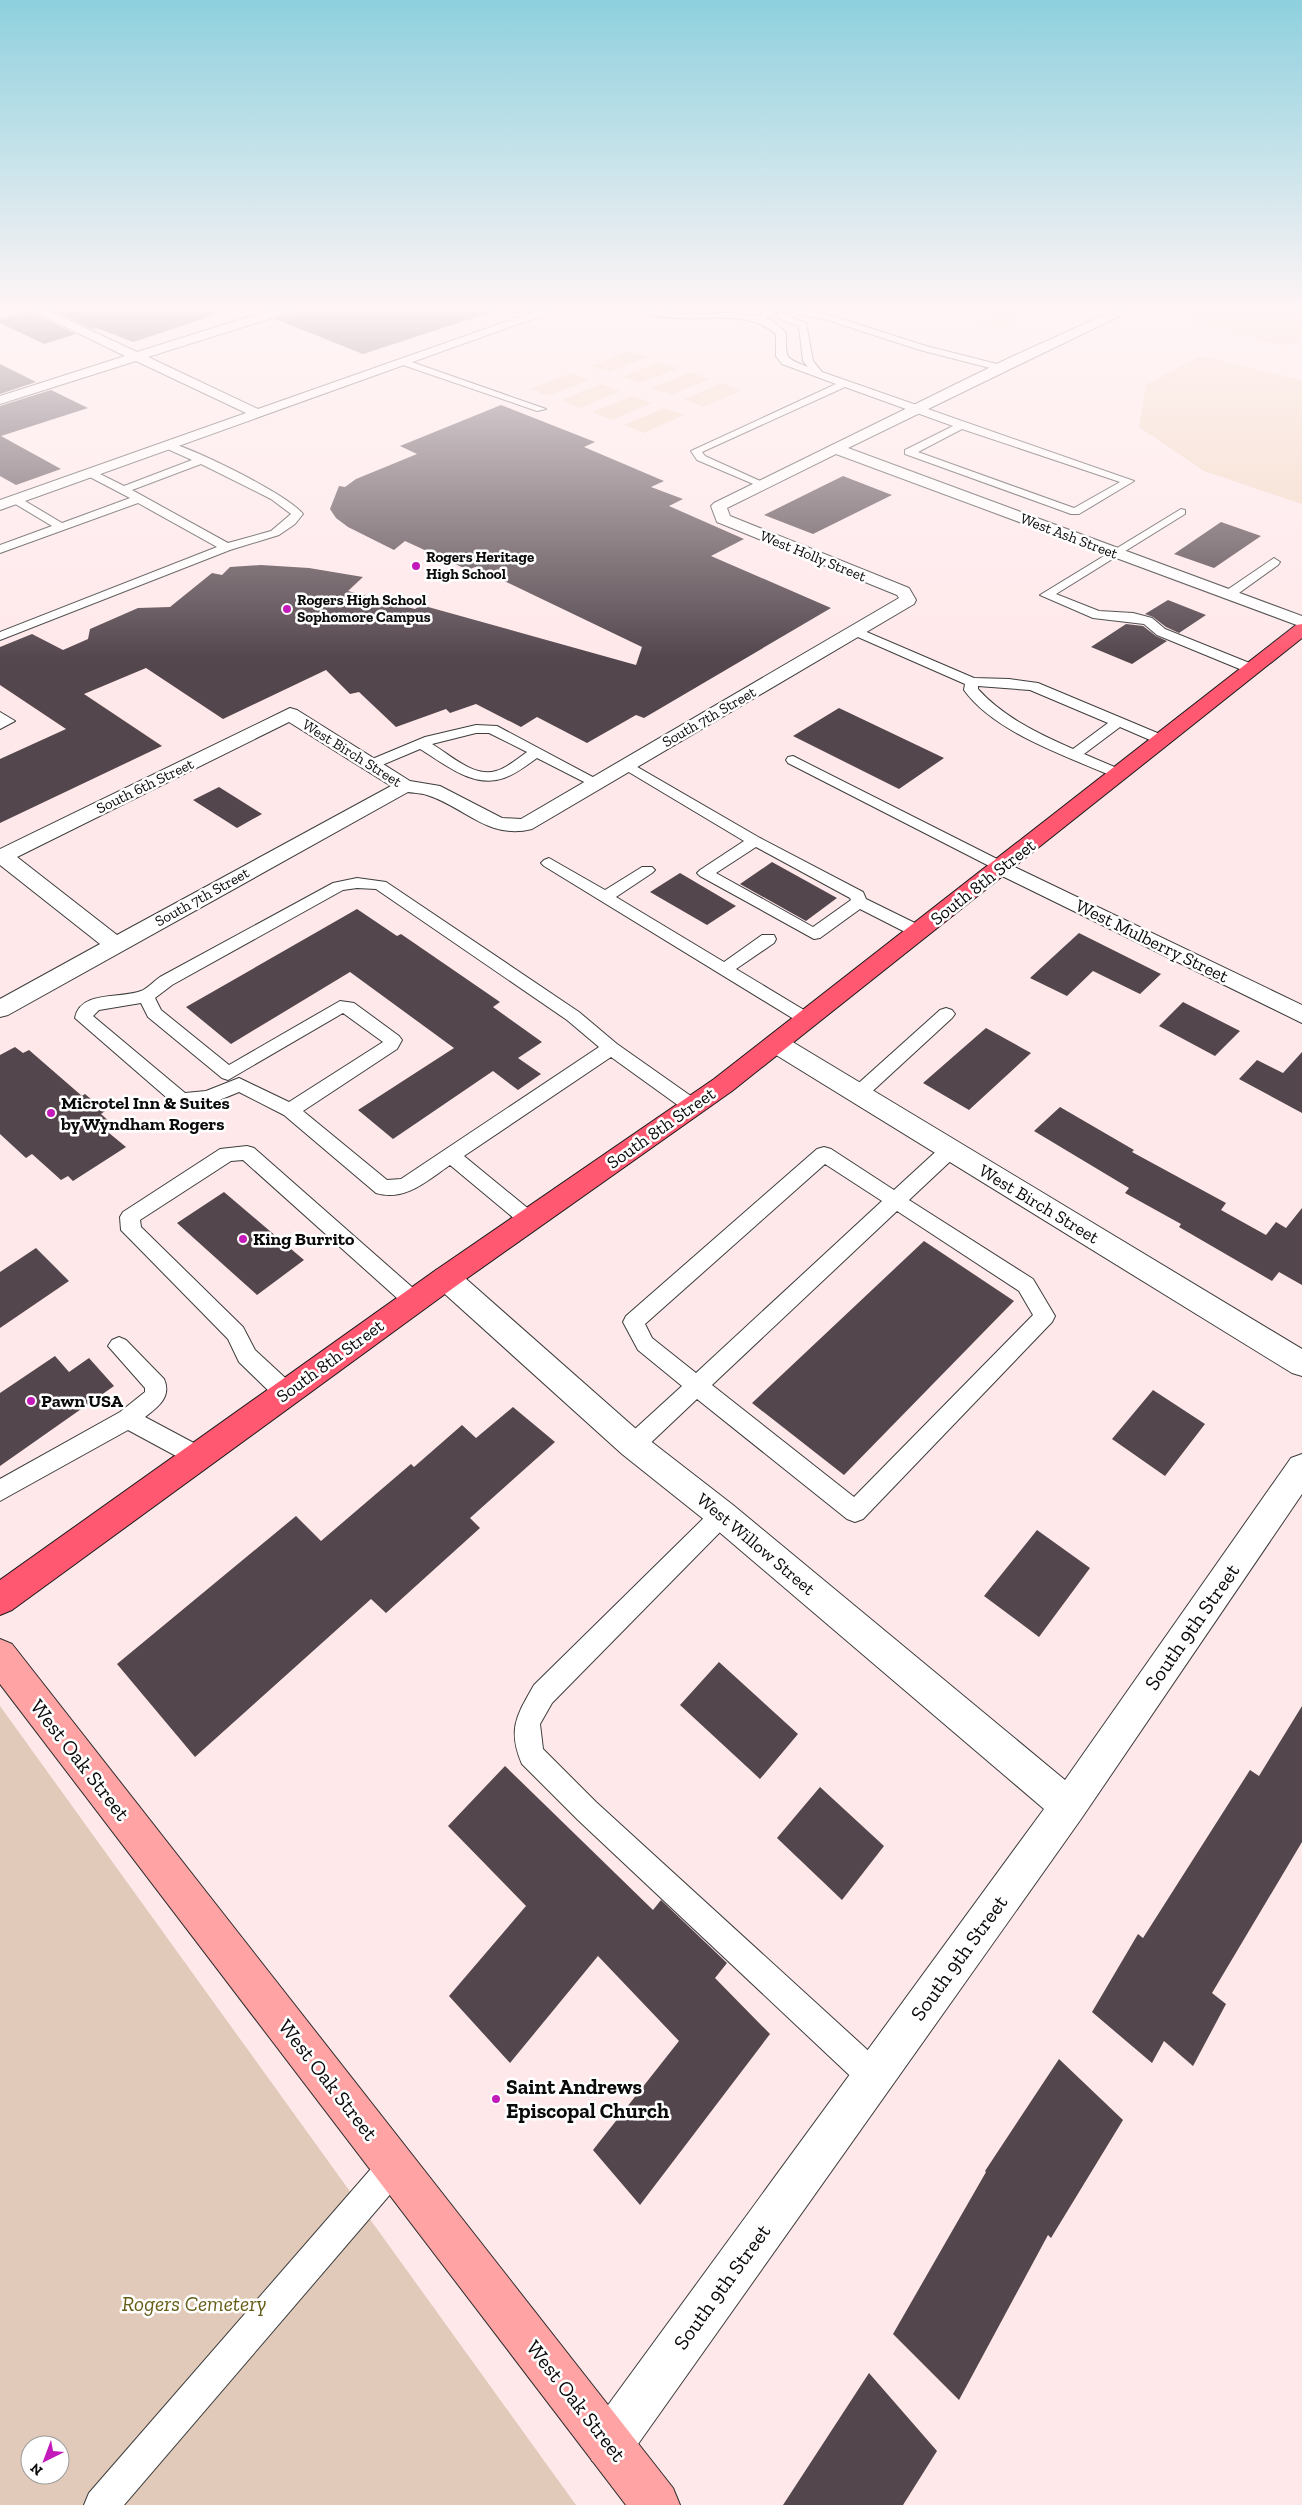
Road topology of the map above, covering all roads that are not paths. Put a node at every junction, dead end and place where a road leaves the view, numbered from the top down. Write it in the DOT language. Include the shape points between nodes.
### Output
graph roads {
  1 [pos="223,425"];
  2 [pos="754,425"];
  3 [pos="885,425"];
  4 [pos="962,425"];
  5 [pos="167,445"];
  6 [pos="836,448"];
  7 [pos="200,461"];
  8 [pos="90,473"];
  9 [pos="762,484"];
  10 [pos="0,490"];
  11 [pos="123,490"];
  12 [pos="138,499"];
  13 [pos="16,500"];
  14 [pos="0,505"];
  15 [pos="1180,512"];
  16 [pos="61,527"];
  17 [pos="226,547"];
  18 [pos="0,549"];
  19 [pos="1116,554"];
  20 [pos="1274,562"];
  21 [pos="903,592"];
  22 [pos="1228,595"];
  23 [pos="1302,622"];
  24 [pos="1302,629"];
  25 [pos="854,631"];
  26 [pos="0,636"];
  27 [pos="1252,669"];
  28 [pos="972,682"];
  29 [pos="290,714"];
  30 [pos="0,716"];
  31 [pos="1118,722"];
  32 [pos="0,725"];
  33 [pos="1162,740"];
  34 [pos="422,744"];
  35 [pos="536,752"];
  36 [pos="1075,754"];
  37 [pos="793,760"];
  38 [pos="370,765"];
  39 [pos="628,765"];
  40 [pos="1119,774"];
  41 [pos="598,783"];
  42 [pos="405,786"];
  43 [pos="498,824"];
  44 [pos="755,841"];
  45 [pos="1,856"];
  46 [pos="549,863"];
  47 [pos="1002,866"];
  48 [pos="647,870"];
  49 [pos="605,897"];
  50 [pos="859,902"];
  51 [pos="919,932"];
  52 [pos="768,939"];
  53 [pos="115,945"];
  54 [pos="724,970"];
  55 [pos="146,996"];
  56 [pos="0,1009"];
  57 [pos="946,1014"];
  58 [pos="1302,1015"];
  59 [pos="808,1020"];
  60 [pos="777,1044"];
  61 [pos="610,1048"];
  62 [pos="234,1079"];
  63 [pos="858,1094"];
  64 [pos="692,1106"];
  65 [pos="290,1110"];
  66 [pos="950,1150"];
  67 [pos="450,1155"];
  68 [pos="895,1201"];
  69 [pos="529,1220"];
  70 [pos="446,1278"];
  71 [pos="414,1301"];
  72 [pos="120,1346"];
  73 [pos="1302,1364"];
  74 [pos="696,1386"];
  75 [pos="286,1393"];
  76 [pos="128,1419"];
  77 [pos="633,1445"];
  78 [pos="198,1456"];
  79 [pos="1302,1468"];
  80 [pos="0,1491"];
  81 [pos="722,1515"];
  82 [pos="0,1599"];
  83 [pos="0,1656"];
  84 [pos="1068,1806"];
  85 [pos="873,2076"];
  86 [pos="394,2166"];
  87 [pos="609,2444"];
  88 [pos="101,2505"];
  89 [pos="656,2505"];
  1 -- 5 [label="street"];
  2 -- 9 [label="lane" via="696,451 701,458"];
  3 -- 6 [label="street"];
  4 -- 4 [label="lane" via="1017,444 1128,481 1075,512 909,452"];
  5 -- 7 [label="lane"];
  5 -- 8 [label="street"];
  6 -- 9 [label="street"];
  6 -- 19 [label="street, West Ash Street"];
  7 -- 11 [label="lane"];
  7 -- 17 [label="lane" via="271,495 297,514 292,524 285,528"];
  8 -- 11 [label="lane"];
  8 -- 13 [label="street"];
  9 -- 21 [label="street, West Holly Street" via="719,506 723,519"];
  10 -- 13 [label="street"];
  11 -- 12 [label="lane"];
  12 -- 16 [label="lane"];
  12 -- 17 [label="lane"];
  13 -- 14 [label="street"];
  13 -- 16 [label="lane"];
  15 -- 19 [label="lane"];
  16 -- 18 [label="lane"];
  17 -- 26 [label="lane"];
  19 -- 22 [label="street, West Ash Street"];
  19 -- 27 [label="lane" via="1046,595 1097,615 1148,621 1161,632"];
  20 -- 22 [label="lane"];
  21 -- 25 [label="street, South 7th Street" via="908,600"];
  22 -- 23 [label="street, West Ash Street"];
  24 -- 27 [label="main road, South 8th Street"];
  25 -- 28 [label="lane"];
  25 -- 39 [label="street, South 7th Street"];
  27 -- 33 [label="main road, South 8th Street"];
  28 -- 31 [label="lane" via="1033,686"];
  28 -- 36 [label="lane" via="971,690 976,698 996,716"];
  29 -- 38 [label="street, West Birch Street"];
  29 -- 45 [label="street, South 6th Street"];
  30 -- 32 [label="lane" via="8,721"];
  31 -- 33 [label="lane"];
  31 -- 36 [label="lane"];
  33 -- 40 [label="main road, South 8th Street"];
  34 -- 35 [label="lane" via="450,732 492,729"];
  34 -- 35 [label="lane" via="485,777 500,775"];
  34 -- 38 [label="lane"];
  35 -- 41 [label="lane"];
  36 -- 40 [label="lane"];
  37 -- 47 [label="lane"];
  38 -- 42 [label="street, West Birch Street"];
  39 -- 41 [label="street, South 7th Street"];
  39 -- 44 [label="lane"];
  40 -- 47 [label="main road, South 8th Street"];
  41 -- 43 [label="street, South 7th Street" via="525,825"];
  42 -- 43 [label="street, West Birch Street" via="432,790"];
  42 -- 53 [label="street, South 7th Street"];
  44 -- 50 [label="lane" via="857,895"];
  44 -- 50 [label="lane" via="706,873 814,934"];
  45 -- 53 [label="street"];
  46 -- 49 [label="lane"];
  47 -- 51 [label="main road, South 8th Street"];
  47 -- 58 [label="street, West Mulberry Street"];
  48 -- 49 [label="lane"];
  49 -- 54 [label="lane"];
  50 -- 51 [label="lane"];
  51 -- 59 [label="main road, South 8th Street"];
  52 -- 54 [label="lane"];
  53 -- 56 [label="street, South 7th Street"];
  54 -- 59 [label="lane"];
  55 -- 61 [label="lane" via="166,981 339,886 357,883 380,885 573,1016"];
  55 -- 62 [label="lane" via="154,1013"];
  55 -- 62 [label="lane" via="94,1005 85,1011 84,1018 180,1099 189,1101 213,1096"];
  57 -- 63 [label="lane"];
  59 -- 60 [label="main road, South 8th Street"];
  60 -- 63 [label="street, West Birch Street"];
  60 -- 64 [label="main road, South 8th Street"];
  61 -- 64 [label="lane"];
  61 -- 67 [label="lane"];
  62 -- 65 [label="lane"];
  62 -- 65 [label="lane" via="340,1007 348,1007 393,1040 391,1045"];
  63 -- 66 [label="street, West Birch Street"];
  64 -- 69 [label="main road, South 8th Street"];
  65 -- 67 [label="lane" via="383,1188 405,1186"];
  66 -- 68 [label="lane"];
  66 -- 73 [label="street, West Birch Street"];
  67 -- 69 [label="lane"];
  68 -- 74 [label="lane"];
  68 -- 74 [label="lane" via="824,1154 633,1322 644,1344"];
  68 -- 74 [label="lane" via="1026,1285 1045,1316 855,1512"];
  69 -- 70 [label="main road, South 8th Street"];
  70 -- 71 [label="main road, South 8th Street"];
  70 -- 77 [label="street, West Willow Street"];
  71 -- 75 [label="main road, South 8th Street"];
  71 -- 75 [label="lane" via="247,1153 227,1154 130,1217 131,1230 236,1333 247,1356"];
  72 -- 76 [label="lane" via="156,1385 155,1396"];
  74 -- 77 [label="lane"];
  75 -- 78 [label="main road, South 8th Street"];
  76 -- 78 [label="lane"];
  76 -- 80 [label="lane"];
  77 -- 81 [label="street, West Willow Street"];
  78 -- 82 [label="main road, South 8th Street"];
  79 -- 84 [label="street, South 9th Street"];
  81 -- 84 [label="street, West Willow Street"];
  81 -- 85 [label="lane" via="543,1694 527,1722 531,1754 587,1811"];
  83 -- 86 [label="street, West Oak Street"];
  84 -- 85 [label="street, South 9th Street"];
  85 -- 87 [label="street, South 9th Street"];
  86 -- 87 [label="street, West Oak Street"];
  86 -- 88 [label="lane"];
  87 -- 89 [label="street, West Oak Street"];
}
